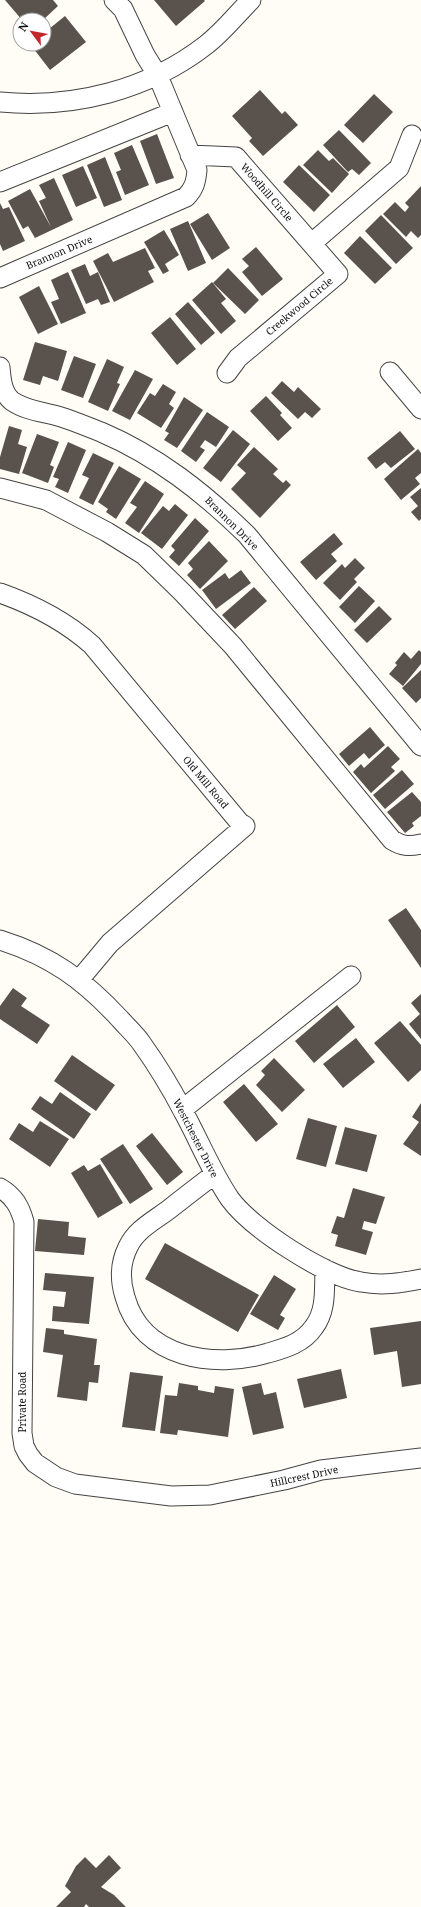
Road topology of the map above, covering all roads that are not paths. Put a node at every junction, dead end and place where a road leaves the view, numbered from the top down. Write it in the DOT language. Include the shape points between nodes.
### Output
graph roads {
  1 [pos="114,0"];
  2 [pos="251,0"];
  3 [pos="158,76"];
  4 [pos="0,102"];
  5 [pos="173,112"];
  6 [pos="412,135"];
  7 [pos="190,155"];
  8 [pos="0,182"];
  9 [pos="312,244"];
  10 [pos="0,278"];
  11 [pos="0,367"];
  12 [pos="390,372"];
  13 [pos="227,373"];
  14 [pos="421,409"];
  15 [pos="0,488"];
  16 [pos="0,593"];
  17 [pos="421,746"];
  18 [pos="421,844"];
  19 [pos="0,940"];
  20 [pos="351,976"];
  21 [pos="79,980"];
  22 [pos="183,1109"];
  23 [pos="215,1174"];
  24 [pos="0,1188"];
  25 [pos="325,1269"];
  26 [pos="421,1278"];
  27 [pos="421,1458"];
  28 [pos="235,1490"];
  1 -- 3 [label="street, Brannon Drive" via="123,9"];
  2 -- 3 [label="street" via="207,44"];
  3 -- 4 [label="street" via="78,100"];
  3 -- 5 [label="street, Brannon Drive"];
  5 -- 7 [label="street, Brannon Drive"];
  5 -- 8 [label="street"];
  6 -- 9 [label="street" via="399,168"];
  7 -- 9 [label="street, Woodhill Circle" via="236,157"];
  7 -- 10 [label="street, Brannon Drive" via="197,170 193,191 186,197"];
  9 -- 13 [label="street, Creekwood Circle" via="338,274 238,358"];
  11 -- 17 [label="street, Brannon Drive" via="6,393 20,406 62,417 130,446 180,476 217,506 247,535"];
  12 -- 14 [label="street"];
  15 -- 18 [label="street" via="46,500 144,555 233,646 392,840 401,845"];
  16 -- 21 [label="street, Old Mill Road" via="58,618 92,645 245,826 110,943"];
  19 -- 21 [label="street, Westchester Drive" via="58,965"];
  20 -- 22 [label="street"];
  21 -- 22 [label="street, Westchester Drive" via="97,995 141,1042"];
  22 -- 23 [label="street, Westchester Drive"];
  23 -- 25 [label="street, Westchester Drive" via="231,1201 246,1217"];
  23 -- 25 [label="street" via="149,1223 128,1247 121,1271 122,1286 133,1318 150,1338 168,1349 203,1360 245,1358 289,1347 302,1340 318,1320 324,1306"];
  24 -- 28 [label="street, Private Road" via="16,1201 24,1222 22,1433 24,1446 35,1463 56,1477 76,1484 171,1496 210,1495"];
  25 -- 26 [label="street, Westchester Drive" via="341,1277 383,1285"];
  27 -- 28 [label="street, Hillcrest Drive" via="321,1470"];
}
